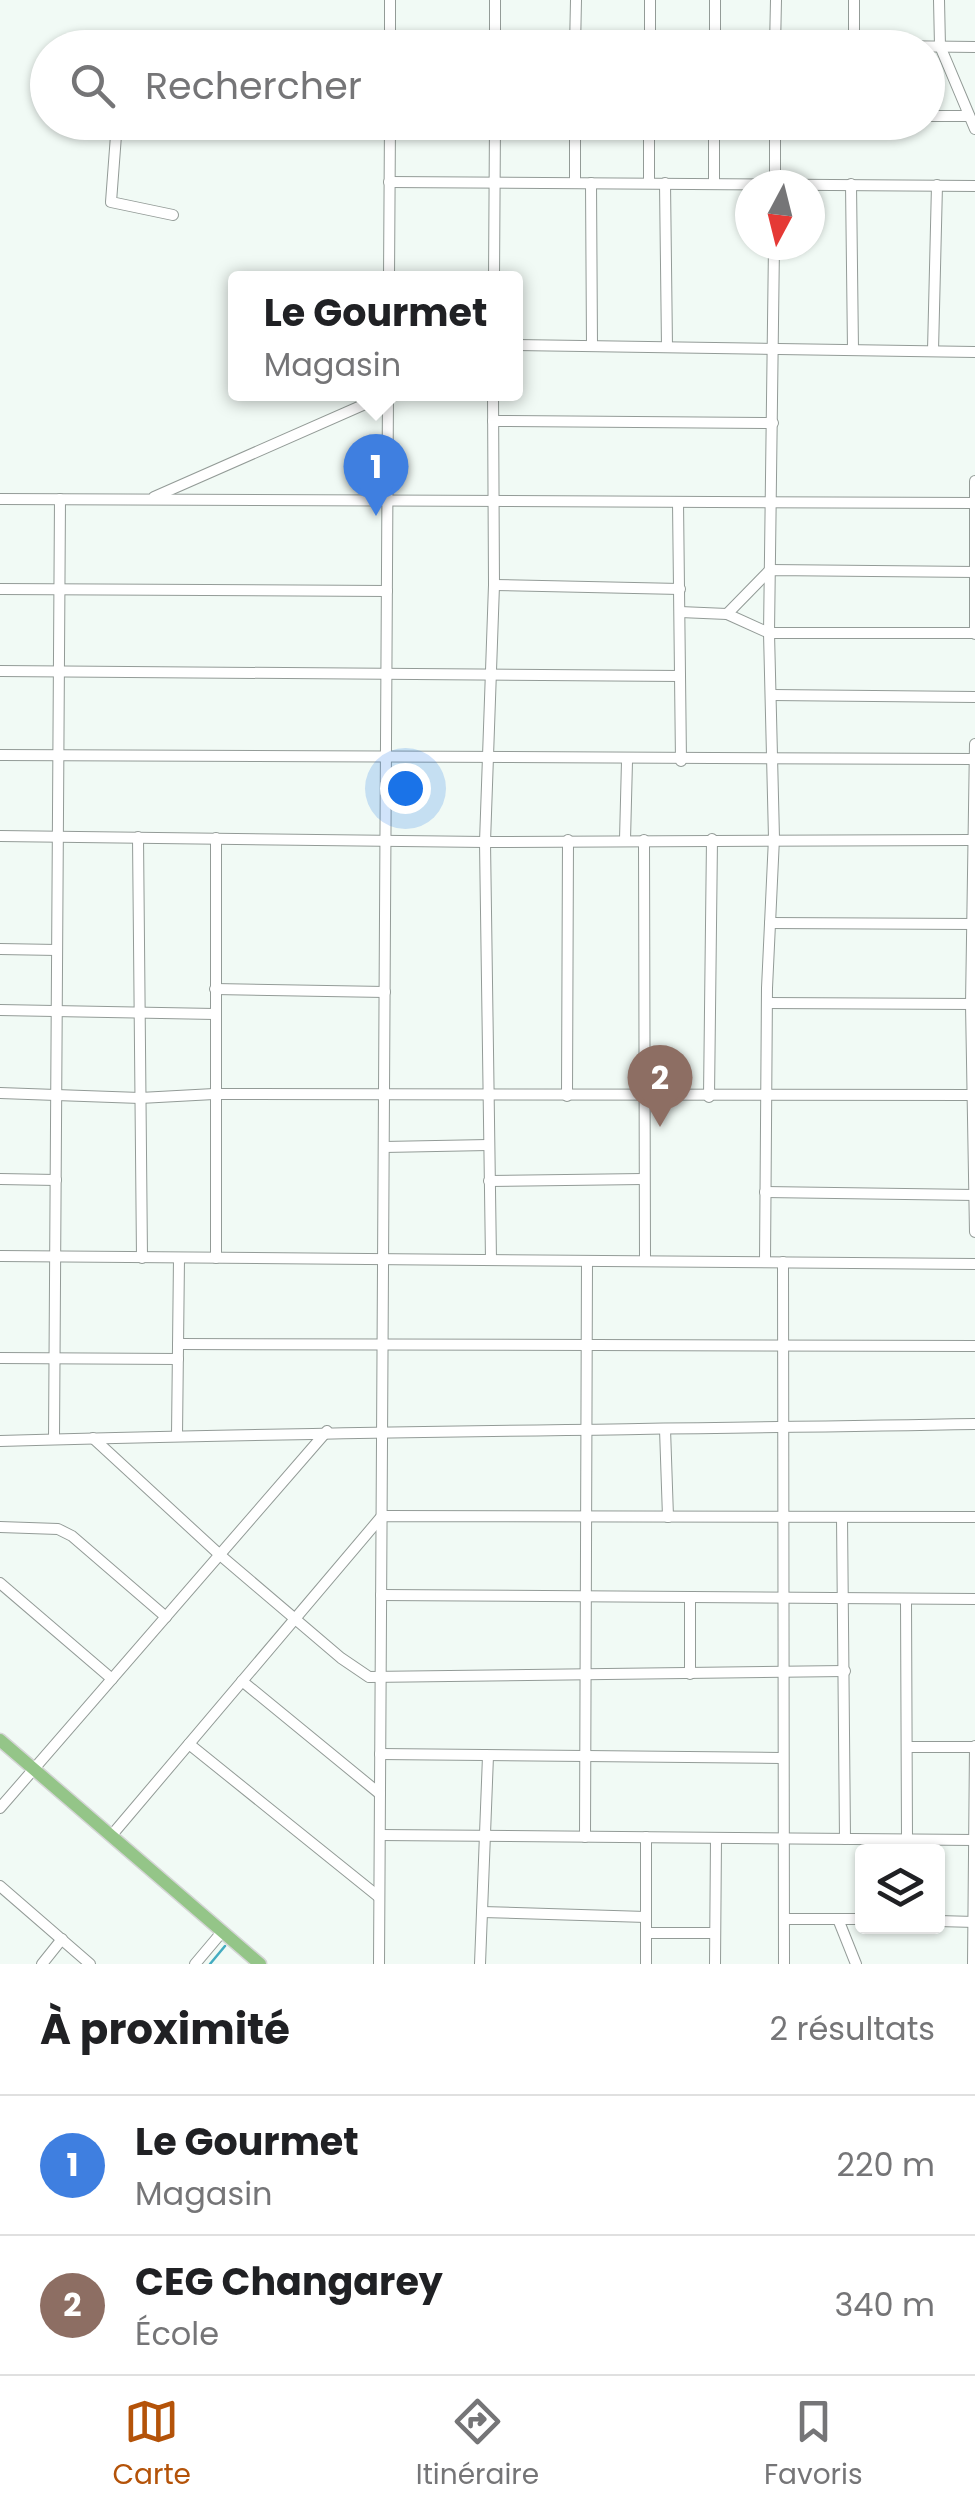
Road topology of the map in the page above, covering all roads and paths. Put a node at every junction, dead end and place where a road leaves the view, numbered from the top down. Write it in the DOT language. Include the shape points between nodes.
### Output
graph roads {
  1 [pos="390,0"];
  2 [pos="495,0"];
  3 [pos="576,0"];
  4 [pos="650,0"];
  5 [pos="715,0"];
  6 [pos="776,0"];
  7 [pos="854,0"];
  8 [pos="939,0"];
  9 [pos="390,30"];
  10 [pos="495,30"];
  11 [pos="576,30"];
  12 [pos="650,30"];
  13 [pos="714,30"];
  14 [pos="776,30"];
  15 [pos="854,30"];
  16 [pos="940,30"];
  17 [pos="945,46"];
  18 [pos="975,46"];
  19 [pos="945,58"];
  20 [pos="945,116"];
  21 [pos="970,116"];
  22 [pos="975,129"];
  23 [pos="116,140"];
  24 [pos="390,140"];
  25 [pos="494,140"];
  26 [pos="575,140"];
  27 [pos="649,140"];
  28 [pos="714,140"];
  29 [pos="775,140"];
  30 [pos="775,170"];
  31 [pos="390,182"];
  32 [pos="494,182"];
  33 [pos="575,183"];
  34 [pos="591,183"];
  35 [pos="648,183"];
  36 [pos="666,184"];
  37 [pos="714,184"];
  38 [pos="735,184"];
  39 [pos="825,184"];
  40 [pos="851,184"];
  41 [pos="937,185"];
  42 [pos="975,186"];
  43 [pos="173,215"];
  44 [pos="774,260"];
  45 [pos="389,271"];
  46 [pos="494,271"];
  47 [pos="523,345"];
  48 [pos="592,346"];
  49 [pos="667,347"];
  50 [pos="774,348"];
  51 [pos="853,350"];
  52 [pos="933,351"];
  53 [pos="975,352"];
  54 [pos="372,401"];
  55 [pos="388,401"];
  56 [pos="494,401"];
  57 [pos="493,420"];
  58 [pos="772,423"];
  59 [pos="975,481"];
  60 [pos="0,499"];
  61 [pos="60,499"];
  62 [pos="148,500"];
  63 [pos="388,500"];
  64 [pos="493,501"];
  65 [pos="678,502"];
  66 [pos="771,502"];
  67 [pos="975,502"];
  68 [pos="770,570"];
  69 [pos="975,572"];
  70 [pos="494,586"];
  71 [pos="60,589"];
  72 [pos="680,589"];
  73 [pos="0,590"];
  74 [pos="388,591"];
  75 [pos="680,612"];
  76 [pos="726,614"];
  77 [pos="770,632"];
  78 [pos="975,633"];
  79 [pos="0,672"];
  80 [pos="59,672"];
  81 [pos="387,674"];
  82 [pos="492,676"];
  83 [pos="680,676"];
  84 [pos="772,695"];
  85 [pos="975,697"];
  86 [pos="975,744"];
  87 [pos="0,755"];
  88 [pos="58,756"];
  89 [pos="386,758"];
  90 [pos="488,760"];
  91 [pos="627,760"];
  92 [pos="681,760"];
  93 [pos="774,760"];
  94 [pos="974,760"];
  95 [pos="0,836"];
  96 [pos="58,837"];
  97 [pos="138,837"];
  98 [pos="216,838"];
  99 [pos="774,838"];
  100 [pos="712,839"];
  101 [pos="568,840"];
  102 [pos="626,840"];
  103 [pos="644,840"];
  104 [pos="972,840"];
  105 [pos="386,842"];
  106 [pos="485,842"];
  107 [pos="770,924"];
  108 [pos="973,924"];
  109 [pos="0,949"];
  110 [pos="57,950"];
  111 [pos="215,989"];
  112 [pos="385,992"];
  113 [pos="767,1003"];
  114 [pos="973,1004"];
  115 [pos="0,1010"];
  116 [pos="57,1010"];
  117 [pos="140,1012"];
  118 [pos="215,1014"];
  119 [pos="0,1093"];
  120 [pos="56,1094"];
  121 [pos="214,1094"];
  122 [pos="384,1094"];
  123 [pos="973,1094"];
  124 [pos="488,1095"];
  125 [pos="567,1096"];
  126 [pos="643,1096"];
  127 [pos="709,1097"];
  128 [pos="766,1097"];
  129 [pos="140,1098"];
  130 [pos="488,1145"];
  131 [pos="384,1146"];
  132 [pos="0,1179"];
  133 [pos="643,1179"];
  134 [pos="56,1180"];
  135 [pos="489,1180"];
  136 [pos="766,1192"];
  137 [pos="974,1194"];
  138 [pos="975,1232"];
  139 [pos="0,1256"];
  140 [pos="55,1257"];
  141 [pos="142,1258"];
  142 [pos="180,1258"];
  143 [pos="216,1258"];
  144 [pos="383,1259"];
  145 [pos="491,1260"];
  146 [pos="586,1261"];
  147 [pos="645,1261"];
  148 [pos="765,1262"];
  149 [pos="783,1262"];
  150 [pos="975,1264"];
  151 [pos="178,1344"];
  152 [pos="383,1344"];
  153 [pos="587,1345"];
  154 [pos="783,1345"];
  155 [pos="975,1346"];
  156 [pos="0,1358"];
  157 [pos="54,1359"];
  158 [pos="178,1360"];
  159 [pos="975,1424"];
  160 [pos="782,1428"];
  161 [pos="665,1430"];
  162 [pos="327,1431"];
  163 [pos="382,1432"];
  164 [pos="587,1433"];
  165 [pos="176,1436"];
  166 [pos="93,1438"];
  167 [pos="54,1439"];
  168 [pos="0,1441"];
  169 [pos="382,1516"];
  170 [pos="588,1516"];
  171 [pos="668,1516"];
  172 [pos="782,1517"];
  173 [pos="842,1517"];
  174 [pos="975,1517"];
  175 [pos="0,1526"];
  176 [pos="220,1555"];
  177 [pos="0,1583"];
  178 [pos="381,1595"];
  179 [pos="585,1598"];
  180 [pos="975,1599"];
  181 [pos="690,1600"];
  182 [pos="782,1600"];
  183 [pos="846,1600"];
  184 [pos="906,1600"];
  185 [pos="166,1617"];
  186 [pos="295,1618"];
  187 [pos="845,1671"];
  188 [pos="782,1672"];
  189 [pos="690,1674"];
  190 [pos="585,1676"];
  191 [pos="112,1679"];
  192 [pos="380,1679"];
  193 [pos="242,1681"];
  194 [pos="0,1740"];
  195 [pos="188,1744"];
  196 [pos="907,1747"];
  197 [pos="975,1747"];
  198 [pos="380,1754"];
  199 [pos="488,1756"];
  200 [pos="584,1756"];
  201 [pos="781,1758"];
  202 [pos="34,1768"];
  203 [pos="380,1794"];
  204 [pos="0,1808"];
  205 [pos="486,1834"];
  206 [pos="380,1835"];
  207 [pos="111,1836"];
  208 [pos="585,1836"];
  209 [pos="646,1837"];
  210 [pos="716,1838"];
  211 [pos="782,1838"];
  212 [pos="844,1839"];
  213 [pos="907,1839"];
  214 [pos="975,1840"];
  215 [pos="0,1886"];
  216 [pos="379,1897"];
  217 [pos="482,1912"];
  218 [pos="646,1917"];
  219 [pos="838,1918"];
  220 [pos="785,1919"];
  221 [pos="855,1919"];
  222 [pos="945,1921"];
  223 [pos="975,1922"];
  224 [pos="222,1932"];
  225 [pos="646,1933"];
  226 [pos="716,1933"];
  227 [pos="62,1940"];
  228 [pos="42,1964"];
  229 [pos="90,1964"];
  230 [pos="195,1964"];
  231 [pos="260,1964"];
  232 [pos="379,1964"];
  233 [pos="480,1964"];
  234 [pos="646,1964"];
  235 [pos="716,1964"];
  236 [pos="784,1964"];
  237 [pos="856,1964"];
  238 [pos="973,1964"];
  1 -- 9 [label="street"];
  2 -- 10 [label="street"];
  3 -- 11 [label="street"];
  4 -- 12 [label="street"];
  5 -- 13 [label="street"];
  6 -- 14 [label="street"];
  7 -- 15 [label="street"];
  8 -- 16 [label="street"];
  17 -- 18 [label="street"];
  19 -- 21 [label="street"];
  20 -- 21 [label="street"];
  21 -- 22 [label="street"];
  23 -- 43 [label="street" via="111,202"];
  24 -- 31 [label="street"];
  25 -- 32 [label="street"];
  26 -- 33 [label="street"];
  27 -- 35 [label="street"];
  28 -- 37 [label="street"];
  29 -- 30 [label="street"];
  31 -- 32 [label="street"];
  31 -- 45 [label="street"];
  32 -- 33 [label="street"];
  32 -- 46 [label="street"];
  33 -- 34 [label="street"];
  34 -- 35 [label="street"];
  34 -- 48 [label="street"];
  35 -- 36 [label="street"];
  36 -- 37 [label="street"];
  36 -- 49 [label="street"];
  37 -- 38 [label="street"];
  39 -- 40 [label="street"];
  40 -- 41 [label="street"];
  40 -- 51 [label="street"];
  41 -- 42 [label="street"];
  41 -- 52 [label="street"];
  44 -- 50 [label="street"];
  47 -- 48 [label="street"];
  48 -- 49 [label="street"];
  49 -- 50 [label="street"];
  50 -- 51 [label="street"];
  50 -- 58 [label="street"];
  51 -- 52 [label="street"];
  52 -- 53 [label="street"];
  54 -- 62 [label="street"];
  55 -- 63 [label="street"];
  56 -- 57 [label="street"];
  57 -- 58 [label="street"];
  57 -- 64 [label="street"];
  58 -- 66 [label="street"];
  59 -- 67 [label="street"];
  60 -- 61 [label="street"];
  61 -- 62 [label="street"];
  61 -- 71 [label="street"];
  62 -- 63 [label="street"];
  63 -- 64 [label="street"];
  63 -- 74 [label="street"];
  64 -- 65 [label="street"];
  64 -- 70 [label="street"];
  65 -- 66 [label="street"];
  65 -- 72 [label="street"];
  66 -- 67 [label="street"];
  66 -- 68 [label="street"];
  67 -- 69 [label="street"];
  68 -- 69 [label="street"];
  68 -- 76 [label="street"];
  68 -- 77 [label="street"];
  69 -- 78 [label="street"];
  70 -- 72 [label="street"];
  70 -- 82 [label="street"];
  71 -- 73 [label="street"];
  71 -- 74 [label="street"];
  71 -- 80 [label="street"];
  72 -- 75 [label="street"];
  74 -- 81 [label="street"];
  75 -- 76 [label="street"];
  75 -- 83 [label="street"];
  76 -- 77 [label="street"];
  77 -- 78 [label="street"];
  77 -- 84 [label="street"];
  79 -- 80 [label="street"];
  80 -- 81 [label="street"];
  80 -- 88 [label="street"];
  81 -- 82 [label="street"];
  81 -- 89 [label="street"];
  82 -- 83 [label="street"];
  82 -- 90 [label="street"];
  83 -- 92 [label="street"];
  84 -- 85 [label="street"];
  84 -- 93 [label="street"];
  86 -- 94 [label="street"];
  87 -- 88 [label="street"];
  88 -- 89 [label="street"];
  88 -- 96 [label="street"];
  89 -- 90 [label="street"];
  89 -- 105 [label="street"];
  90 -- 91 [label="street"];
  90 -- 106 [label="street"];
  91 -- 92 [label="street"];
  91 -- 102 [label="street"];
  92 -- 93 [label="street"];
  93 -- 94 [label="street"];
  93 -- 99 [label="street"];
  94 -- 104 [label="street"];
  95 -- 96 [label="street"];
  96 -- 97 [label="street"];
  96 -- 110 [label="street"];
  97 -- 98 [label="street"];
  97 -- 117 [label="street"];
  98 -- 105 [label="street"];
  98 -- 111 [label="street"];
  99 -- 100 [label="street"];
  99 -- 104 [label="street"];
  99 -- 107 [label="street"];
  100 -- 103 [label="street"];
  100 -- 127 [label="street"];
  101 -- 102 [label="street"];
  101 -- 106 [label="street"];
  101 -- 125 [label="street"];
  102 -- 103 [label="street"];
  103 -- 126 [label="street"];
  104 -- 108 [label="street"];
  105 -- 106 [label="street"];
  105 -- 112 [label="street"];
  106 -- 124 [label="street"];
  107 -- 108 [label="street"];
  107 -- 113 [label="street"];
  108 -- 114 [label="street"];
  109 -- 110 [label="street"];
  110 -- 116 [label="street"];
  111 -- 112 [label="street"];
  111 -- 118 [label="street"];
  112 -- 122 [label="street"];
  113 -- 114 [label="street"];
  113 -- 128 [label="street"];
  114 -- 123 [label="street"];
  115 -- 116 [label="street"];
  116 -- 117 [label="street"];
  116 -- 120 [label="street"];
  117 -- 118 [label="street"];
  117 -- 129 [label="street"];
  118 -- 121 [label="street"];
  119 -- 120 [label="street"];
  120 -- 129 [label="street"];
  120 -- 134 [label="street"];
  121 -- 122 [label="street"];
  121 -- 129 [label="street"];
  121 -- 143 [label="street"];
  122 -- 124 [label="street"];
  122 -- 131 [label="street"];
  123 -- 128 [label="street"];
  123 -- 137 [label="street"];
  124 -- 125 [label="street"];
  124 -- 130 [label="street"];
  125 -- 126 [label="street"];
  126 -- 127 [label="street"];
  126 -- 133 [label="street"];
  127 -- 128 [label="street"];
  128 -- 136 [label="street"];
  129 -- 141 [label="street"];
  130 -- 131 [label="street"];
  130 -- 135 [label="street"];
  131 -- 144 [label="street"];
  132 -- 134 [label="street"];
  133 -- 135 [label="street"];
  133 -- 147 [label="street"];
  134 -- 140 [label="street"];
  135 -- 145 [label="street"];
  136 -- 137 [label="street"];
  136 -- 148 [label="street"];
  137 -- 138 [label="street"];
  139 -- 140 [label="street"];
  140 -- 141 [label="street"];
  140 -- 157 [label="street"];
  141 -- 142 [label="street"];
  142 -- 143 [label="street"];
  142 -- 151 [label="street"];
  143 -- 144 [label="street"];
  144 -- 145 [label="street"];
  144 -- 152 [label="street"];
  145 -- 146 [label="street"];
  146 -- 147 [label="street"];
  146 -- 153 [label="street"];
  147 -- 148 [label="street"];
  148 -- 149 [label="street"];
  149 -- 150 [label="street"];
  149 -- 154 [label="street"];
  151 -- 152 [label="street"];
  151 -- 158 [label="street"];
  152 -- 153 [label="street"];
  152 -- 163 [label="street"];
  153 -- 154 [label="street"];
  153 -- 164 [label="street"];
  154 -- 155 [label="street"];
  154 -- 160 [label="street"];
  156 -- 157 [label="street"];
  157 -- 158 [label="street"];
  157 -- 167 [label="street"];
  158 -- 165 [label="street"];
  159 -- 160 [label="street"];
  160 -- 161 [label="street"];
  160 -- 172 [label="street"];
  161 -- 164 [label="street"];
  161 -- 171 [label="street"];
  162 -- 163 [label="street"];
  162 -- 165 [label="street"];
  162 -- 176 [label="street"];
  163 -- 164 [label="street"];
  163 -- 169 [label="street"];
  164 -- 170 [label="street"];
  165 -- 166 [label="street"];
  166 -- 167 [label="street"];
  166 -- 176 [label="street"];
  167 -- 168 [label="street"];
  169 -- 170 [label="street"];
  169 -- 178 [label="street"];
  169 -- 186 [label="street"];
  170 -- 171 [label="street"];
  170 -- 179 [label="street"];
  171 -- 172 [label="street"];
  172 -- 173 [label="street"];
  172 -- 182 [label="street"];
  173 -- 174 [label="street"];
  173 -- 183 [label="street"];
  175 -- 185 [label="street" via="58,1529 72,1536"];
  176 -- 185 [label="street"];
  176 -- 186 [label="street"];
  177 -- 191 [label="street"];
  178 -- 179 [label="street"];
  178 -- 192 [label="street"];
  179 -- 181 [label="street"];
  179 -- 190 [label="street"];
  180 -- 184 [label="street"];
  181 -- 182 [label="street"];
  181 -- 189 [label="street"];
  182 -- 183 [label="street"];
  182 -- 188 [label="street"];
  183 -- 184 [label="street"];
  183 -- 187 [label="street"];
  184 -- 196 [label="street"];
  185 -- 191 [label="street"];
  186 -- 192 [label="street" via="358,1673"];
  186 -- 193 [label="street"];
  187 -- 188 [label="street"];
  187 -- 212 [label="street"];
  188 -- 189 [label="street"];
  188 -- 201 [label="street"];
  189 -- 190 [label="street"];
  190 -- 192 [label="street"];
  190 -- 200 [label="street"];
  191 -- 202 [label="street"];
  192 -- 198 [label="street"];
  193 -- 195 [label="street"];
  193 -- 203 [label="street"];
  194 -- 202 [label="main road"];
  195 -- 207 [label="street"];
  195 -- 216 [label="street"];
  196 -- 197 [label="street"];
  196 -- 213 [label="street"];
  197 -- 214 [label="street"];
  198 -- 199 [label="street"];
  198 -- 203 [label="street"];
  199 -- 200 [label="street"];
  199 -- 205 [label="street"];
  200 -- 201 [label="street"];
  200 -- 208 [label="street"];
  201 -- 211 [label="street"];
  202 -- 204 [label="street"];
  202 -- 207 [label="main road"];
  203 -- 206 [label="street"];
  205 -- 206 [label="street"];
  205 -- 208 [label="street"];
  205 -- 217 [label="street"];
  206 -- 216 [label="street"];
  207 -- 224 [label="main road"];
  208 -- 209 [label="street"];
  209 -- 210 [label="street"];
  209 -- 218 [label="street"];
  210 -- 211 [label="street"];
  210 -- 226 [label="street"];
  211 -- 212 [label="street"];
  211 -- 220 [label="street"];
  212 -- 213 [label="street"];
  213 -- 214 [label="street"];
  214 -- 223 [label="street"];
  215 -- 227 [label="street"];
  216 -- 232 [label="street"];
  217 -- 218 [label="street"];
  217 -- 233 [label="street"];
  218 -- 225 [label="street"];
  219 -- 220 [label="street"];
  219 -- 221 [label="street"];
  219 -- 237 [label="street"];
  220 -- 236 [label="street"];
  222 -- 223 [label="street"];
  223 -- 238 [label="street"];
  224 -- 230 [label="street"];
  224 -- 231 [label="main road"];
  225 -- 226 [label="street"];
  225 -- 234 [label="street"];
  226 -- 235 [label="street"];
  227 -- 228 [label="street"];
  227 -- 229 [label="street"];
}
